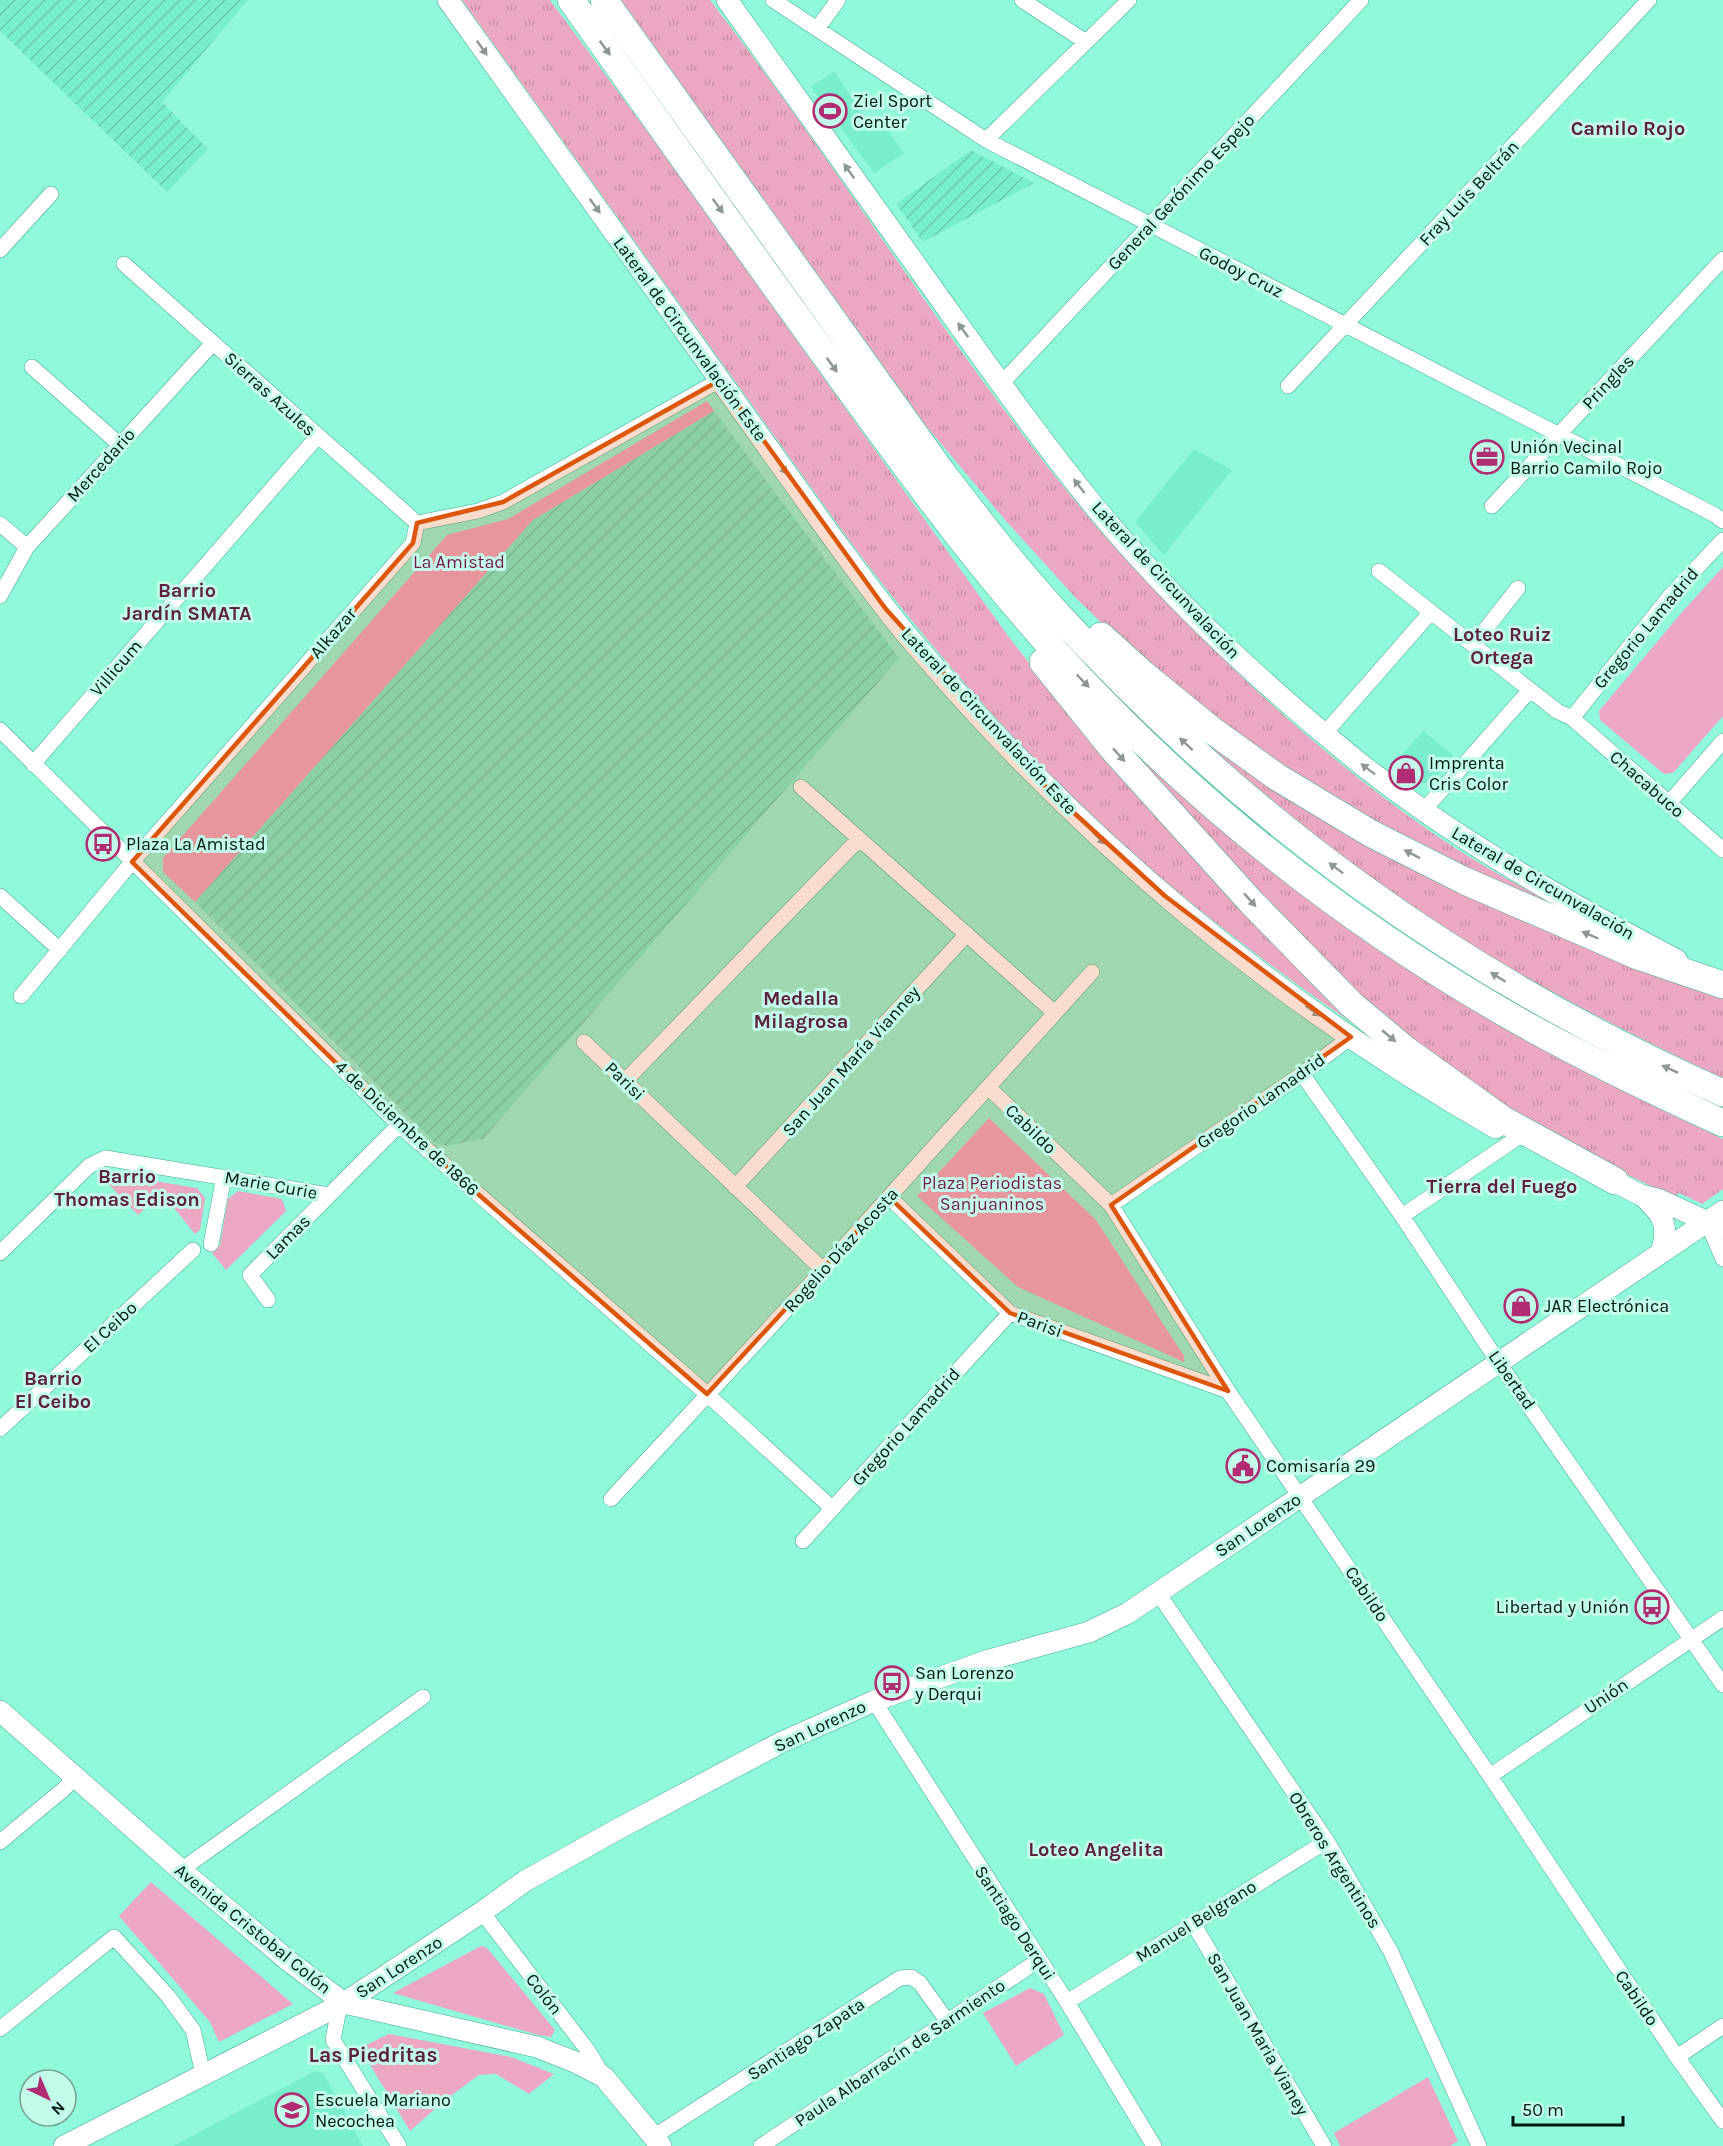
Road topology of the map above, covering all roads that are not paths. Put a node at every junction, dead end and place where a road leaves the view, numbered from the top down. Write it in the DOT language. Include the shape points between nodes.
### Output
graph roads {
  1 [pos="448,0"];
  2 [pos="571,0"];
  3 [pos="604,0"];
  4 [pos="727,0"];
  5 [pos="773,0"];
  6 [pos="838,0"];
  7 [pos="1023,0"];
  8 [pos="1129,0"];
  9 [pos="1361,0"];
  10 [pos="1649,0"];
  11 [pos="817,29"];
  12 [pos="1086,42"];
  13 [pos="986,140"];
  14 [pos="51,194"];
  15 [pos="1150,225"];
  16 [pos="0,250"];
  17 [pos="1723,259"];
  18 [pos="124,264"];
  19 [pos="1345,325"];
  20 [pos="213,343"];
  21 [pos="32,367"];
  22 [pos="720,380"];
  23 [pos="1001,384"];
  24 [pos="1288,386"];
  25 [pos="1558,435"];
  26 [pos="317,437"];
  27 [pos="119,444"];
  28 [pos="941,471"];
  29 [pos="934,506"];
  30 [pos="1492,506"];
  31 [pos="1723,521"];
  32 [pos="417,523"];
  33 [pos="0,524"];
  34 [pos="1723,540"];
  35 [pos="27,548"];
  36 [pos="1379,571"];
  37 [pos="1518,588"];
  38 [pos="0,596"];
  39 [pos="1431,612"];
  40 [pos="1473,645"];
  41 [pos="1530,690"];
  42 [pos="1572,718"];
  43 [pos="0,730"];
  44 [pos="1325,733"];
  45 [pos="1723,741"];
  46 [pos="33,764"];
  47 [pos="801,787"];
  48 [pos="1669,803"];
  49 [pos="1424,810"];
  50 [pos="859,838"];
  51 [pos="1723,850"];
  52 [pos="132,862"];
  53 [pos="0,896"];
  54 [pos="967,934"];
  55 [pos="60,950"];
  56 [pos="1092,972"];
  57 [pos="1723,984"];
  58 [pos="21,996"];
  59 [pos="1055,1013"];
  60 [pos="1351,1037"];
  61 [pos="584,1042"];
  62 [pos="1302,1074"];
  63 [pos="625,1081"];
  64 [pos="988,1087"];
  65 [pos="1723,1093"];
  66 [pos="1723,1123"];
  67 [pos="399,1125"];
  68 [pos="1517,1138"];
  69 [pos="224,1177"];
  70 [pos="1615,1181"];
  71 [pos="735,1187"];
  72 [pos="329,1195"];
  73 [pos="1641,1195"];
  74 [pos="889,1197"];
  75 [pos="1111,1205"];
  76 [pos="1402,1216"];
  77 [pos="1718,1221"];
  78 [pos="211,1244"];
  79 [pos="193,1250"];
  80 [pos="0,1253"];
  81 [pos="1661,1254"];
  82 [pos="1723,1259"];
  83 [pos="823,1270"];
  84 [pos="268,1300"];
  85 [pos="1010,1313"];
  86 [pos="1499,1363"];
  87 [pos="1228,1391"];
  88 [pos="707,1395"];
  89 [pos="0,1430"];
  90 [pos="1300,1496"];
  91 [pos="611,1499"];
  92 [pos="832,1508"];
  93 [pos="803,1541"];
  94 [pos="1158,1593"];
  95 [pos="1723,1618"];
  96 [pos="1692,1639"];
  97 [pos="1723,1685"];
  98 [pos="423,1697"];
  99 [pos="874,1701"];
  100 [pos="0,1711"];
  101 [pos="1490,1776"];
  102 [pos="74,1778"];
  103 [pos="1327,1841"];
  104 [pos="0,1842"];
  105 [pos="181,1870"];
  106 [pos="482,1912"];
  107 [pos="1193,1923"];
  108 [pos="1039,1960"];
  109 [pos="1066,2002"];
  110 [pos="344,2003"];
  111 [pos="948,2022"];
  112 [pos="1723,2026"];
  113 [pos="0,2028"];
  114 [pos="1677,2057"];
  115 [pos="203,2074"];
  116 [pos="604,2077"];
  117 [pos="1723,2121"];
  118 [pos="657,2141"];
  119 [pos="63,2146"];
  120 [pos="399,2146"];
  121 [pos="761,2146"];
  122 [pos="1154,2146"];
  123 [pos="1324,2146"];
  124 [pos="1479,2146"];
  1 -- 22 [label="street, Lateral de Circunvalación Este, one-way"];
  2 -- 29 [label="highway, one-way"];
  3 -- 28 [label="highway"];
  23 -- 4 [label="street, Lateral de Circunvalación, one-way"];
  5 -- 11 [label="street, Godoy Cruz"];
  6 -- 11 [label="street"];
  7 -- 12 [label="street"];
  8 -- 12 [label="street"];
  9 -- 15 [label="street, General Gerónimo Espejo"];
  10 -- 19 [label="street, Fray Luis Beltrán"];
  11 -- 13 [label="street, Godoy Cruz"];
  12 -- 13 [label="street"];
  13 -- 15 [label="street, Godoy Cruz"];
  14 -- 16 [label="street"];
  15 -- 19 [label="street, Godoy Cruz"];
  15 -- 23 [label="street, General Gerónimo Espejo"];
  17 -- 25 [label="street, Pringles"];
  18 -- 20 [label="street, Sierras Azules"];
  19 -- 24 [label="street, Fray Luis Beltrán"];
  19 -- 25 [label="street, Godoy Cruz"];
  20 -- 26 [label="street, Sierras Azules"];
  20 -- 27 [label="street, Mercedario"];
  21 -- 27 [label="street"];
  22 -- 32 [label="street" via="503,502 478,512"];
  22 -- 60 [label="street, Lateral de Circunvalación Este, one-way" via="892,616 1041,781 1165,896"];
  44 -- 23 [label="street, Lateral de Circunvalación, one-way" via="1228,647 1145,563 1091,501"];
  25 -- 30 [label="street, Pringles"];
  25 -- 31 [label="street, Godoy Cruz"];
  26 -- 32 [label="street, Sierras Azules"];
  26 -- 46 [label="street, Villicum"];
  27 -- 35 [label="street, Mercedario"];
  57 -- 28 [label="highway, one-way" via="1638,956 1465,880 1370,832 1277,777 1184,708 1096,632"];
  65 -- 28 [label="highway, one-way" via="1616,1042 1506,982 1379,900 1280,825 1182,741 1084,643 1026,578"];
  29 -- 66 [label="highway, one-way" via="1009,599 1104,703 1266,849 1359,919 1482,1000 1600,1065"];
  29 -- 70 [label="highway, one-way" via="1048,668 1113,749 1330,984 1406,1050 1482,1106"];
  32 -- 52 [label="street, Alkazar" via="413,543"];
  33 -- 35 [label="street"];
  34 -- 42 [label="street, Gregorio Lamadrid" via="1670,596"];
  35 -- 38 [label="street, Mercedario"];
  36 -- 39 [label="street, Chacabuco"];
  37 -- 40 [label="street"];
  39 -- 40 [label="street, Chacabuco"];
  39 -- 44 [label="street"];
  40 -- 41 [label="street, Chacabuco"];
  41 -- 42 [label="street, Chacabuco"];
  41 -- 49 [label="street"];
  42 -- 48 [label="street, Chacabuco"];
  43 -- 46 [label="street, 4 de Diciembre de 1866"];
  49 -- 44 [label="street, Lateral de Circunvalación, one-way"];
  45 -- 48 [label="street"];
  46 -- 52 [label="street, 4 de Diciembre de 1866"];
  47 -- 50 [label="street"];
  48 -- 51 [label="street, Chacabuco"];
  49 -- 57 [label="street, Lateral de Circunvalación" via="1555,894"];
  50 -- 54 [label="street"];
  50 -- 63 [label="street"];
  52 -- 55 [label="street, Alkazar"];
  52 -- 67 [label="street, 4 de Diciembre de 1866"];
  53 -- 55 [label="street"];
  54 -- 59 [label="street"];
  54 -- 71 [label="street, San Juan María Vianney"];
  55 -- 58 [label="street, Alkazar"];
  56 -- 59 [label="street, Rogelio Díaz Acosta"];
  59 -- 64 [label="street, Rogelio Díaz Acosta"];
  60 -- 62 [label="street, Gregorio Lamadrid"];
  60 -- 68 [label="street, Lateral de Circunvalación Este" via="1453,1103"];
  61 -- 63 [label="street, Parisi"];
  62 -- 75 [label="street, Gregorio Lamadrid"];
  62 -- 76 [label="street, Libertad"];
  63 -- 71 [label="street, Parisi"];
  64 -- 74 [label="street, Rogelio Díaz Acosta"];
  64 -- 75 [label="street, Cabildo"];
  67 -- 72 [label="street, Lamas"];
  67 -- 88 [label="street, 4 de Diciembre de 1866"];
  68 -- 70 [label="street, Lateral de Circunvalación Este"];
  68 -- 76 [label="street"];
  69 -- 72 [label="street, Marie Curie"];
  69 -- 78 [label="street"];
  69 -- 80 [label="street, Marie Curie" via="105,1158 89,1166"];
  70 -- 73 [label="street, Lateral de Circunvalación Este"];
  71 -- 83 [label="street, Parisi"];
  72 -- 84 [label="street, Lamas" via="250,1275"];
  73 -- 77 [label="street, Lateral de Circunvalación Este"];
  73 -- 81 [label="street" via="1664,1222"];
  74 -- 83 [label="street, Rogelio Díaz Acosta"];
  74 -- 85 [label="street, Parisi"];
  75 -- 87 [label="street, Cabildo"];
  76 -- 86 [label="street, Libertad"];
  77 -- 81 [label="street, San Lorenzo"];
  77 -- 82 [label="street"];
  79 -- 89 [label="street, El Ceibo"];
  81 -- 86 [label="street, San Lorenzo"];
  83 -- 88 [label="street, Rogelio Díaz Acosta"];
  85 -- 87 [label="street, Parisi"];
  85 -- 92 [label="street, Gregorio Lamadrid"];
  86 -- 90 [label="street, San Lorenzo"];
  86 -- 96 [label="street, Libertad"];
  87 -- 90 [label="street, Cabildo"];
  88 -- 91 [label="street, Rogelio Díaz Acosta"];
  88 -- 92 [label="street, 4 de Diciembre de 1866"];
  90 -- 94 [label="street, San Lorenzo"];
  90 -- 101 [label="street, Cabildo"];
  92 -- 93 [label="street, Gregorio Lamadrid"];
  94 -- 99 [label="street, San Lorenzo" via="1089,1632 989,1660"];
  94 -- 103 [label="street, Obreros Argentinos"];
  95 -- 96 [label="street, Unión"];
  96 -- 97 [label="street, Libertad"];
  96 -- 101 [label="street, Unión"];
  98 -- 105 [label="street"];
  99 -- 106 [label="street, San Lorenzo" via="780,1743 618,1829 525,1881"];
  99 -- 108 [label="street, Santiago Derqui"];
  100 -- 102 [label="street, Avenida Cristobal Colón"];
  101 -- 114 [label="street, Cabildo"];
  102 -- 104 [label="street"];
  102 -- 105 [label="street, Avenida Cristobal Colón"];
  103 -- 107 [label="street, Manuel Belgrano"];
  103 -- 124 [label="street, Obreros Argentinos" via="1390,1952"];
  105 -- 110 [label="street, Avenida Cristobal Colón"];
  106 -- 110 [label="street, San Lorenzo"];
  106 -- 116 [label="street, Colón"];
  107 -- 109 [label="street, Manuel Belgrano"];
  107 -- 123 [label="street, San Juan Maria Vianey"];
  108 -- 109 [label="street, Santiago Derqui"];
  108 -- 111 [label="street, Paula Albarracín de Sarmiento"];
  109 -- 122 [label="street, Santiago Derqui"];
  110 -- 115 [label="street, San Lorenzo"];
  110 -- 116 [label="street, Avenida Cristobal Colón" via="537,2047"];
  110 -- 120 [label="street" via="333,2040"];
  111 -- 118 [label="street, Santiago Zapata" via="921,1983 911,1977 900,1978"];
  111 -- 121 [label="street, Paula Albarracín de Sarmiento"];
  112 -- 114 [label="street"];
  113 -- 115 [label="street" via="114,1936 193,2030"];
  114 -- 117 [label="street, Cabildo"];
  115 -- 119 [label="street, San Lorenzo"];
  116 -- 118 [label="street, Avenida Cristobal Colón"];
}
